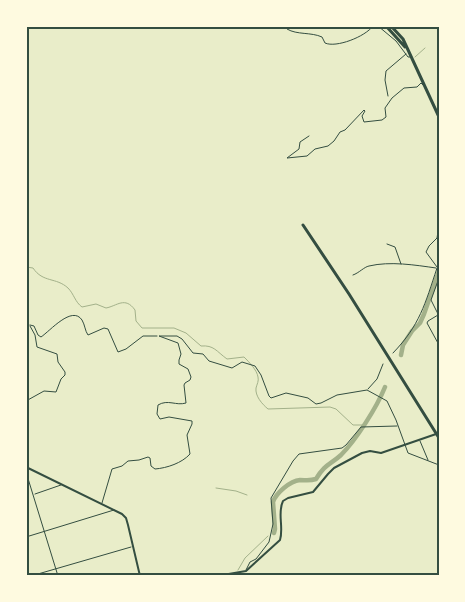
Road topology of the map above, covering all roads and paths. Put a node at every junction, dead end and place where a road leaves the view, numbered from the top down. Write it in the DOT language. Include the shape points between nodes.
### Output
graph roads {
  1 [pos="286,26"];
  2 [pos="373,26"];
  3 [pos="378,26"];
  4 [pos="386,26"];
  5 [pos="391,26"];
  6 [pos="407,52"];
  7 [pos="425,86"];
  8 [pos="388,96"];
  9 [pos="439,117"];
  10 [pos="309,136"];
  11 [pos="304,226"];
  12 [pos="439,226"];
  13 [pos="388,244"];
  14 [pos="401,265"];
  15 [pos="438,268"];
  16 [pos="353,275"];
  17 [pos="439,278"];
  18 [pos="437,282"];
  19 [pos="439,284"];
  20 [pos="439,315"];
  21 [pos="30,325"];
  22 [pos="26,327"];
  23 [pos="159,336"];
  24 [pos="439,345"];
  25 [pos="393,353"];
  26 [pos="383,364"];
  27 [pos="367,390"];
  28 [pos="26,400"];
  29 [pos="397,426"];
  30 [pos="439,433"];
  31 [pos="439,438"];
  32 [pos="420,440"];
  33 [pos="404,445"];
  34 [pos="428,461"];
  35 [pos="439,465"];
  36 [pos="26,467"];
  37 [pos="26,472"];
  38 [pos="62,484"];
  39 [pos="34,494"];
  40 [pos="101,503"];
  41 [pos="114,509"];
  42 [pos="44,531"];
  43 [pos="26,537"];
  44 [pos="132,546"];
  45 [pos="56,568"];
  46 [pos="246,571"];
  47 [pos="140,575"];
  48 [pos="31,576"];
  49 [pos="58,576"];
  50 [pos="136,576"];
  51 [pos="217,576"];
  1 -- 2 [label="street" via="292,32 317,34 330,45 342,44 366,33"];
  3 -- 6 [label="street"];
  4 -- 6 [label="highway"];
  5 -- 6 [label="highway" via="403,40"];
  6 -- 7 [label="highway"];
  6 -- 8 [label="street" via="386,71"];
  7 -- 9 [label="highway"];
  7 -- 10 [label="street" via="421,83 400,91 386,105 386,117 382,120 364,122 364,110 328,146 303,157 287,158"];
  11 -- 31 [label="highway"];
  12 -- 15 [label="street" via="437,238 426,252"];
  13 -- 14 [label="street" via="394,246"];
  14 -- 15 [label="street"];
  14 -- 16 [label="street" via="367,266"];
  15 -- 25 [label="street" via="418,322"];
  17 -- 18 [label="street"];
  18 -- 19 [label="street"];
  18 -- 20 [label="street" via="431,300"];
  20 -- 24 [label="street" via="427,323"];
  21 -- 22 [label="street"];
  21 -- 23 [label="street" via="41,337 69,315 76,316 88,335 108,329 118,352 143,336"];
  21 -- 28 [label="street" via="37,347 57,354 65,375 56,392 44,391"];
  23 -- 27 [label="street" via="177,336 193,353 203,354 209,361 228,368 242,362 253,365 271,398 286,393 308,398 316,404"];
  23 -- 40 [label="street" via="178,343 182,354 179,364 188,369 191,377 184,385 186,403 160,403 157,414 160,419 169,417 192,421 187,435 190,454 165,468 155,469 148,457 112,468"];
  26 -- 27 [label="street" via="377,379"];
  27 -- 29 [label="street" via="387,401"];
  29 -- 33 [label="street"];
  29 -- 46 [label="street" via="368,426 342,448 299,454 272,498 270,542 256,560 250,562"];
  30 -- 32 [label="street"];
  32 -- 33 [label="street"];
  32 -- 34 [label="street"];
  33 -- 34 [label="street" via="411,455"];
  33 -- 46 [label="street" via="381,453 362,453 334,468 313,492 283,501 280,540"];
  34 -- 35 [label="street"];
  36 -- 38 [label="street"];
  37 -- 39 [label="street"];
  38 -- 39 [label="street"];
  38 -- 40 [label="street"];
  39 -- 42 [label="street"];
  40 -- 41 [label="street"];
  41 -- 42 [label="street"];
  41 -- 44 [label="street" via="126,518"];
  42 -- 43 [label="street"];
  42 -- 45 [label="street"];
  44 -- 45 [label="street"];
  44 -- 47 [label="street"];
  45 -- 48 [label="street"];
  45 -- 49 [label="street"];
  46 -- 51 [label="street"];
  47 -- 50 [label="street"];
}
